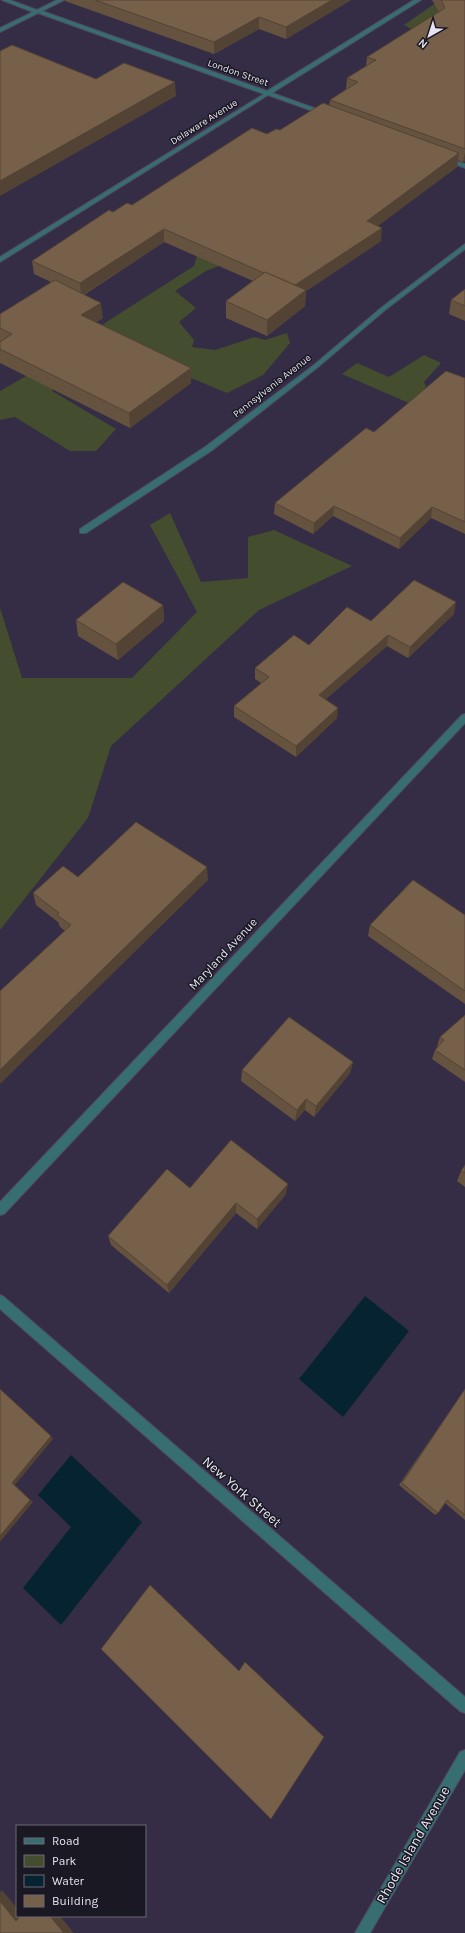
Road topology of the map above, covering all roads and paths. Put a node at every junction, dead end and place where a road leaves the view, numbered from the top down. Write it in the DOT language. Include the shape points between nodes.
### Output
graph roads {
  1 [pos="5,0"];
  2 [pos="61,0"];
  3 [pos="418,0"];
  4 [pos="38,12"];
  5 [pos="0,30"];
  6 [pos="268,93"];
  7 [pos="334,117"];
  8 [pos="443,158"];
  9 [pos="465,166"];
  10 [pos="465,246"];
  11 [pos="0,260"];
  12 [pos="83,530"];
  13 [pos="465,716"];
  14 [pos="0,1210"];
  15 [pos="0,1301"];
  16 [pos="465,1706"];
  17 [pos="465,1757"];
  18 [pos="362,1933"];
  1 -- 4 [label="street, London Street"];
  2 -- 4 [label="street"];
  3 -- 6 [label="street, Delaware Avenue"];
  4 -- 5 [label="street"];
  4 -- 6 [label="street, London Street"];
  6 -- 7 [label="street, London Street"];
  6 -- 11 [label="street, Delaware Avenue"];
  8 -- 9 [label="street"];
  10 -- 12 [label="street, Pennsylvania Avenue" via="208,449"];
  13 -- 14 [label="street, Maryland Avenue"];
  15 -- 16 [label="street, New York Street"];
  17 -- 18 [label="street, Rhode Island Avenue"];
}
